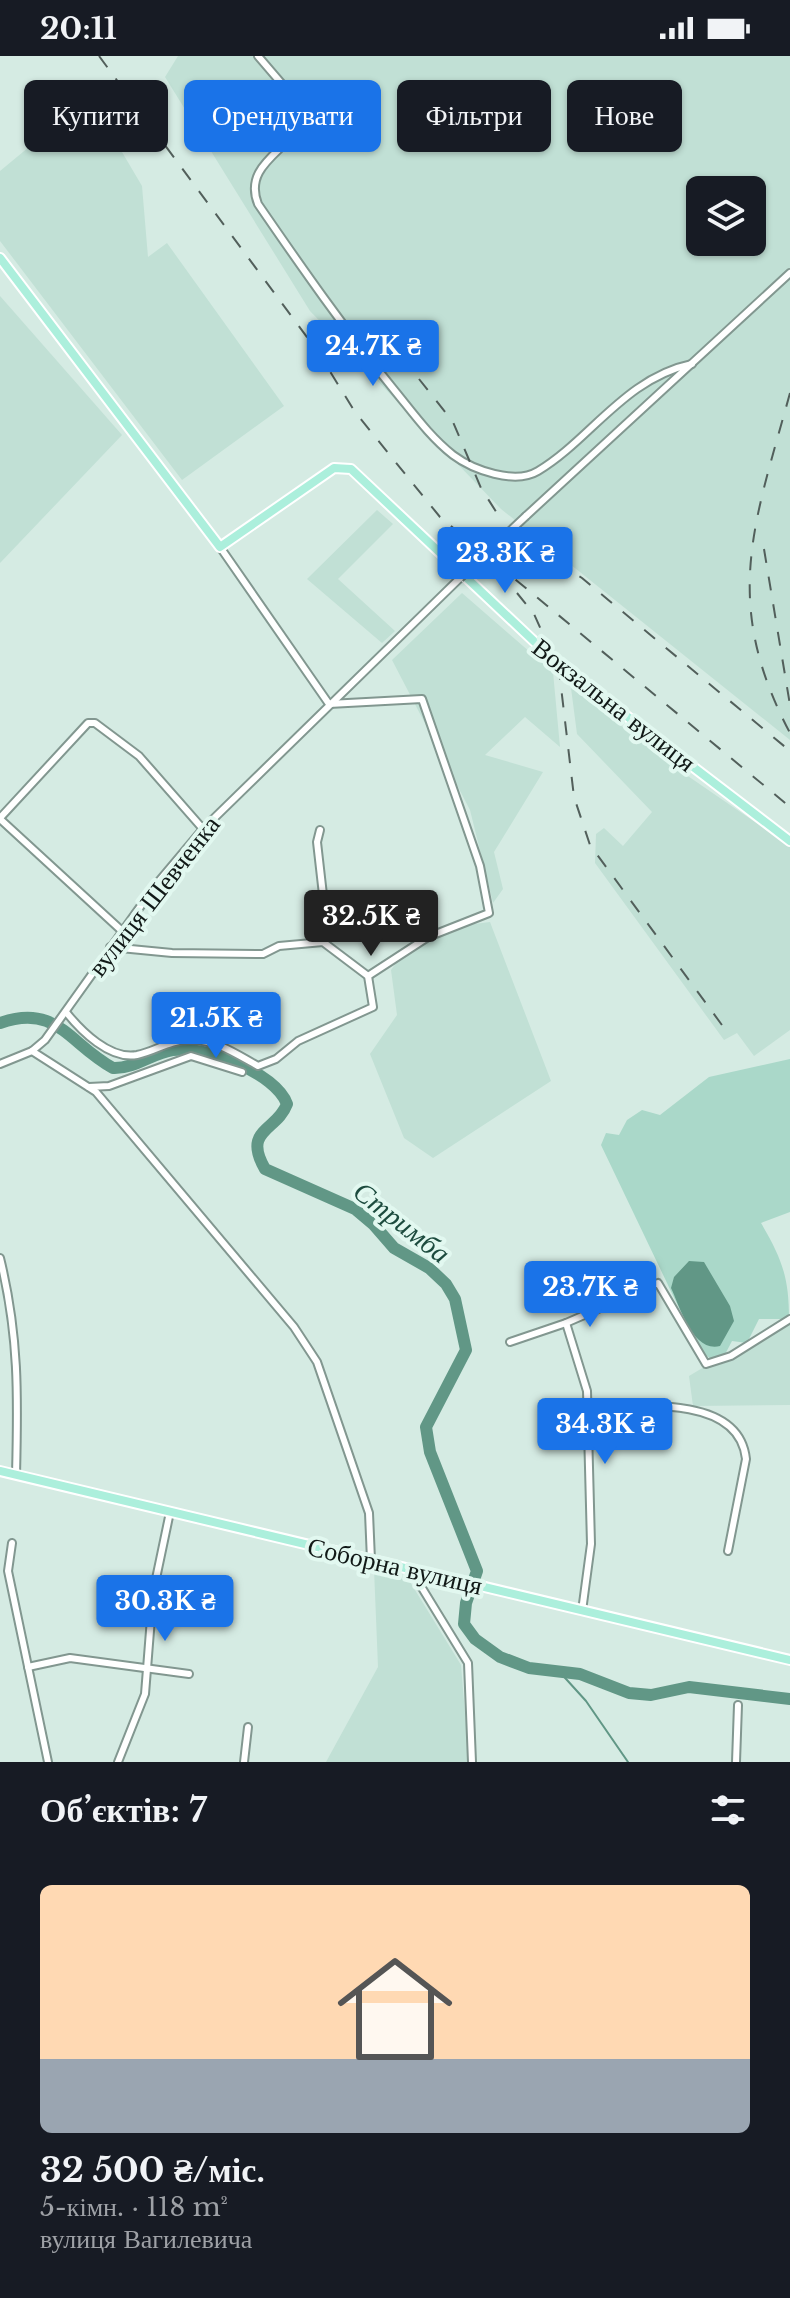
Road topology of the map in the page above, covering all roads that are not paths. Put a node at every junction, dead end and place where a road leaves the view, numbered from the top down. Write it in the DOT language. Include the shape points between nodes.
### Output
graph roads {
  1 [pos="258,56"];
  2 [pos="0,258"];
  3 [pos="790,273"];
  4 [pos="692,364"];
  5 [pos="220,547"];
  6 [pos="329,704"];
  7 [pos="0,819"];
  8 [pos="203,829"];
  9 [pos="320,830"];
  10 [pos="790,841"];
  11 [pos="122,931"];
  12 [pos="323,942"];
  13 [pos="110,947"];
  14 [pos="368,976"];
  15 [pos="64,1014"];
  16 [pos="32,1051"];
  17 [pos="0,1064"];
  18 [pos="242,1072"];
  19 [pos="89,1087"];
  20 [pos="0,1258"];
  21 [pos="790,1319"];
  22 [pos="566,1323"];
  23 [pos="510,1342"];
  24 [pos="587,1409"];
  25 [pos="0,1471"];
  26 [pos="16,1475"];
  27 [pos="170,1512"];
  28 [pos="12,1543"];
  29 [pos="728,1551"];
  30 [pos="371,1560"];
  31 [pos="411,1570"];
  32 [pos="582,1611"];
  33 [pos="790,1660"];
  34 [pos="28,1667"];
  35 [pos="148,1669"];
  36 [pos="189,1674"];
  37 [pos="738,1705"];
  38 [pos="248,1727"];
  39 [pos="48,1762"];
  40 [pos="118,1762"];
  41 [pos="244,1762"];
  42 [pos="472,1762"];
  43 [pos="736,1762"];
  1 -- 4 [label="street" via="306,112 298,130 256,172 253,192 258,204 386,380 454,456 477,468 525,478 618,403"];
  2 -- 5 [label="main road"];
  3 -- 4 [label="street, вулиця Шевченка"];
  4 -- 6 [label="street, вулиця Шевченка, bridge"];
  5 -- 6 [label="street"];
  5 -- 10 [label="main road, Вокзальна вулиця" via="334,468 351,469 538,647"];
  6 -- 8 [label="street, вулиця Шевченка"];
  6 -- 14 [label="street" via="422,699 480,866 489,913 428,937"];
  7 -- 8 [label="street" via="88,723 95,723 139,756"];
  7 -- 11 [label="street"];
  8 -- 11 [label="street, вулиця Шевченка"];
  9 -- 12 [label="street" via="327,930"];
  11 -- 13 [label="street, вулиця Шевченка"];
  12 -- 13 [label="street" via="279,946 263,954"];
  12 -- 14 [label="street"];
  13 -- 15 [label="street, вулиця Шевченка"];
  14 -- 15 [label="street" via="373,1007 258,1066 201,1040 118,1054"];
  15 -- 16 [label="street, вулиця Шевченка"];
  16 -- 17 [label="street, вулиця Шевченка"];
  16 -- 19 [label="street"];
  18 -- 19 [label="street" via="191,1056 109,1086"];
  19 -- 30 [label="street" via="284,1315 317,1362 369,1513"];
  20 -- 26 [label="street" via="14,1315"];
  21 -- 22 [label="street" via="731,1356 706,1364 658,1283"];
  22 -- 23 [label="street"];
  22 -- 24 [label="street"];
  24 -- 29 [label="street" via="664,1405 713,1416 734,1427 746,1459"];
  24 -- 32 [label="street" via="591,1544"];
  25 -- 26 [label="main road, Соборна вулиця"];
  26 -- 27 [label="main road, Соборна вулиця"];
  27 -- 30 [label="main road, Соборна вулиця"];
  27 -- 35 [label="street" via="153,1593"];
  28 -- 34 [label="street" via="8,1571"];
  30 -- 31 [label="main road, Соборна вулиця"];
  31 -- 32 [label="main road, Соборна вулиця"];
  31 -- 42 [label="street" via="468,1663"];
  32 -- 33 [label="main road, Соборна вулиця"];
  34 -- 35 [label="street" via="70,1658"];
  34 -- 39 [label="street"];
  35 -- 36 [label="street"];
  35 -- 40 [label="street" via="145,1694"];
  37 -- 43 [label="street"];
  38 -- 41 [label="street"];
}
